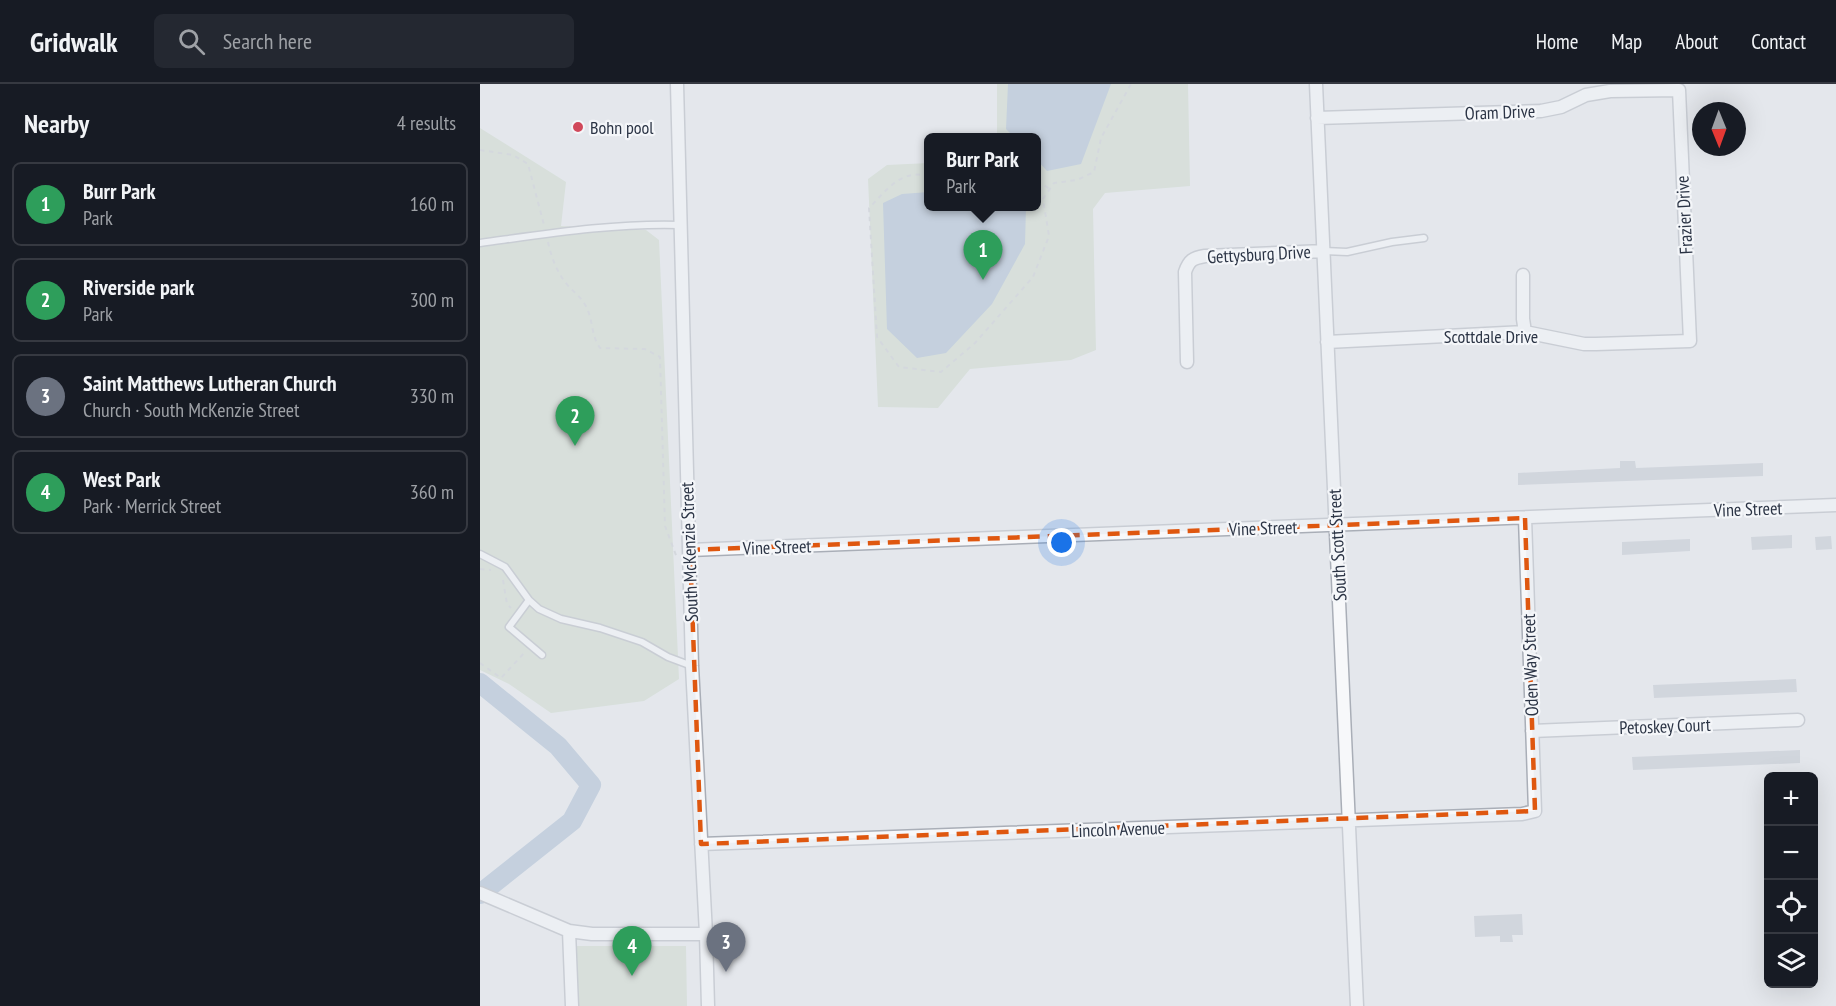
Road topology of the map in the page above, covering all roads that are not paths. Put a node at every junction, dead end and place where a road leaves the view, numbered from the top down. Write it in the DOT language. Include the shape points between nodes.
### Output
graph roads {
  1 [pos="677,84"];
  2 [pos="1316,84"];
  3 [pos="1678,90"];
  4 [pos="1317,118"];
  5 [pos="680,225"];
  6 [pos="1424,238"];
  7 [pos="480,243"];
  8 [pos="1324,251"];
  9 [pos="1523,274"];
  10 [pos="1525,332"];
  11 [pos="1690,341"];
  12 [pos="1327,342"];
  13 [pos="1187,362"];
  14 [pos="1836,505"];
  15 [pos="1525,518"];
  16 [pos="1336,525"];
  17 [pos="690,550"];
  18 [pos="480,554"];
  19 [pos="529,600"];
  20 [pos="542,655"];
  21 [pos="692,666"];
  22 [pos="1798,720"];
  23 [pos="1532,731"];
  24 [pos="1535,811"];
  25 [pos="1349,820"];
  26 [pos="701,844"];
  27 [pos="480,893"];
  28 [pos="569,931"];
  29 [pos="706,934"];
  30 [pos="572,1006"];
  31 [pos="708,1006"];
  32 [pos="1357,1006"];
  1 -- 5 [label="street, South McKenzie Street"];
  2 -- 4 [label="street, South Scott Street"];
  3 -- 4 [label="street, Oram Drive" via="1610,91 1541,111"];
  3 -- 11 [label="street, Frazier Drive"];
  4 -- 8 [label="street, South Scott Street"];
  5 -- 7 [label="lane" via="642,224"];
  5 -- 17 [label="street, South McKenzie Street"];
  6 -- 8 [label="lane" via="1347,252"];
  8 -- 12 [label="street, South Scott Street"];
  8 -- 13 [label="street, Gettysburg Drive" via="1205,256 1188,262"];
  9 -- 10 [label="street"];
  10 -- 11 [label="street, Scottdale Drive" via="1596,345"];
  10 -- 12 [label="street, Scottdale Drive"];
  12 -- 16 [label="street, South Scott Street"];
  14 -- 15 [label="street, Vine Street"];
  15 -- 16 [label="street, Vine Street"];
  15 -- 23 [label="street, Oden Way Street"];
  16 -- 17 [label="street, Vine Street"];
  16 -- 25 [label="street, South Scott Street"];
  17 -- 21 [label="street, South McKenzie Street"];
  18 -- 19 [label="lane" via="505,567"];
  19 -- 20 [label="lane" via="508,627"];
  19 -- 21 [label="lane" via="561,619 642,642"];
  21 -- 26 [label="street, South McKenzie Street"];
  22 -- 23 [label="street, Petoskey Court"];
  23 -- 24 [label="street, Oden Way Street"];
  24 -- 25 [label="street, Lincoln Avenue"];
  25 -- 26 [label="street, Lincoln Avenue"];
  25 -- 32 [label="street, South Scott Street"];
  26 -- 29 [label="street, South McKenzie Street"];
  27 -- 28 [label="street"];
  28 -- 29 [label="street"];
  28 -- 30 [label="street"];
  29 -- 31 [label="street, South McKenzie Street"];
}
